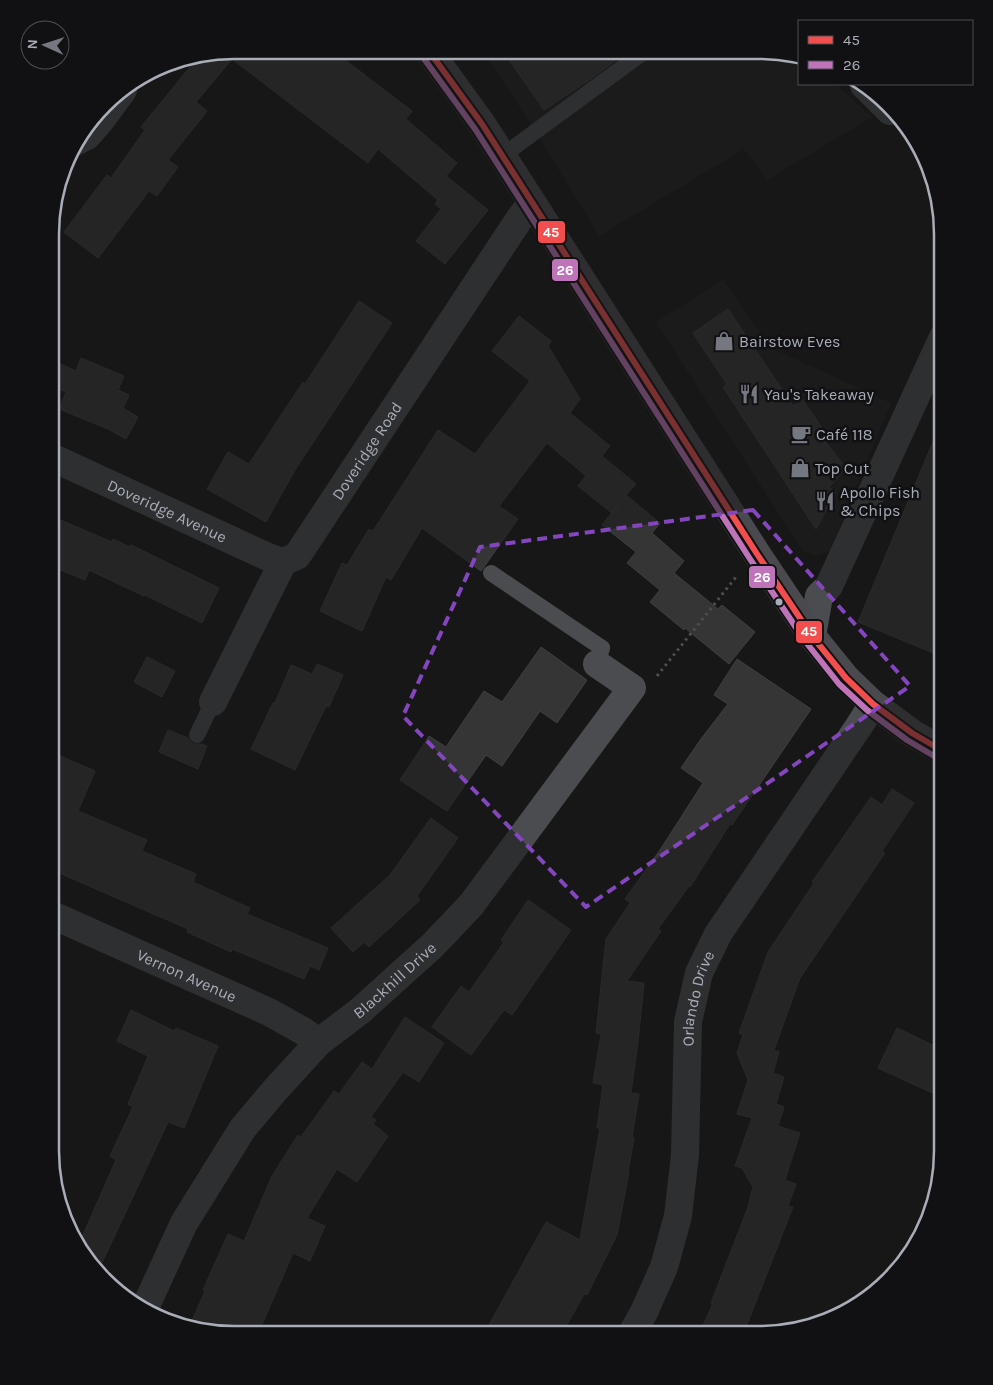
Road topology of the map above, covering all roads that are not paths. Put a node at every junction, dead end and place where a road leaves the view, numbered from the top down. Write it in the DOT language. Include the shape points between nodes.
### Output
graph roads {
  1 [pos="435,59"];
  2 [pos="633,59"];
  3 [pos="502,156"];
  4 [pos="532,203"];
  5 [pos="934,357"];
  6 [pos="59,461"];
  7 [pos="283,562"];
  8 [pos="491,573"];
  9 [pos="812,636"];
  10 [pos="597,664"];
  11 [pos="213,702"];
  12 [pos="873,704"];
  13 [pos="197,735"];
  14 [pos="934,746"];
  15 [pos="59,918"];
  16 [pos="319,1042"];
  17 [pos="147,1303"];
  18 [pos="636,1326"];
  1 -- 3 [label="main road"];
  2 -- 3 [label="lane"];
  3 -- 4 [label="main road"];
  4 -- 7 [label="street, Doveridge Road" via="297,556"];
  4 -- 9 [label="main road"];
  5 -- 9 [label="street" via="829,586 819,596"];
  6 -- 7 [label="street, Doveridge Avenue"];
  7 -- 11 [label="street, Doveridge Road"];
  8 -- 10 [label="lane" via="602,648"];
  9 -- 12 [label="main road" via="846,678"];
  10 -- 16 [label="street, Blackhill Drive" via="632,688 470,905 433,945 360,1011"];
  11 -- 13 [label="lane"];
  12 -- 14 [label="main road"];
  12 -- 18 [label="street, Orlando Drive" via="718,934 699,973 688,1022 685,1155 678,1216 664,1268"];
  15 -- 16 [label="street, Vernon Avenue" via="269,1012"];
  16 -- 17 [label="street, Blackhill Drive" via="243,1128 184,1223"];
}
